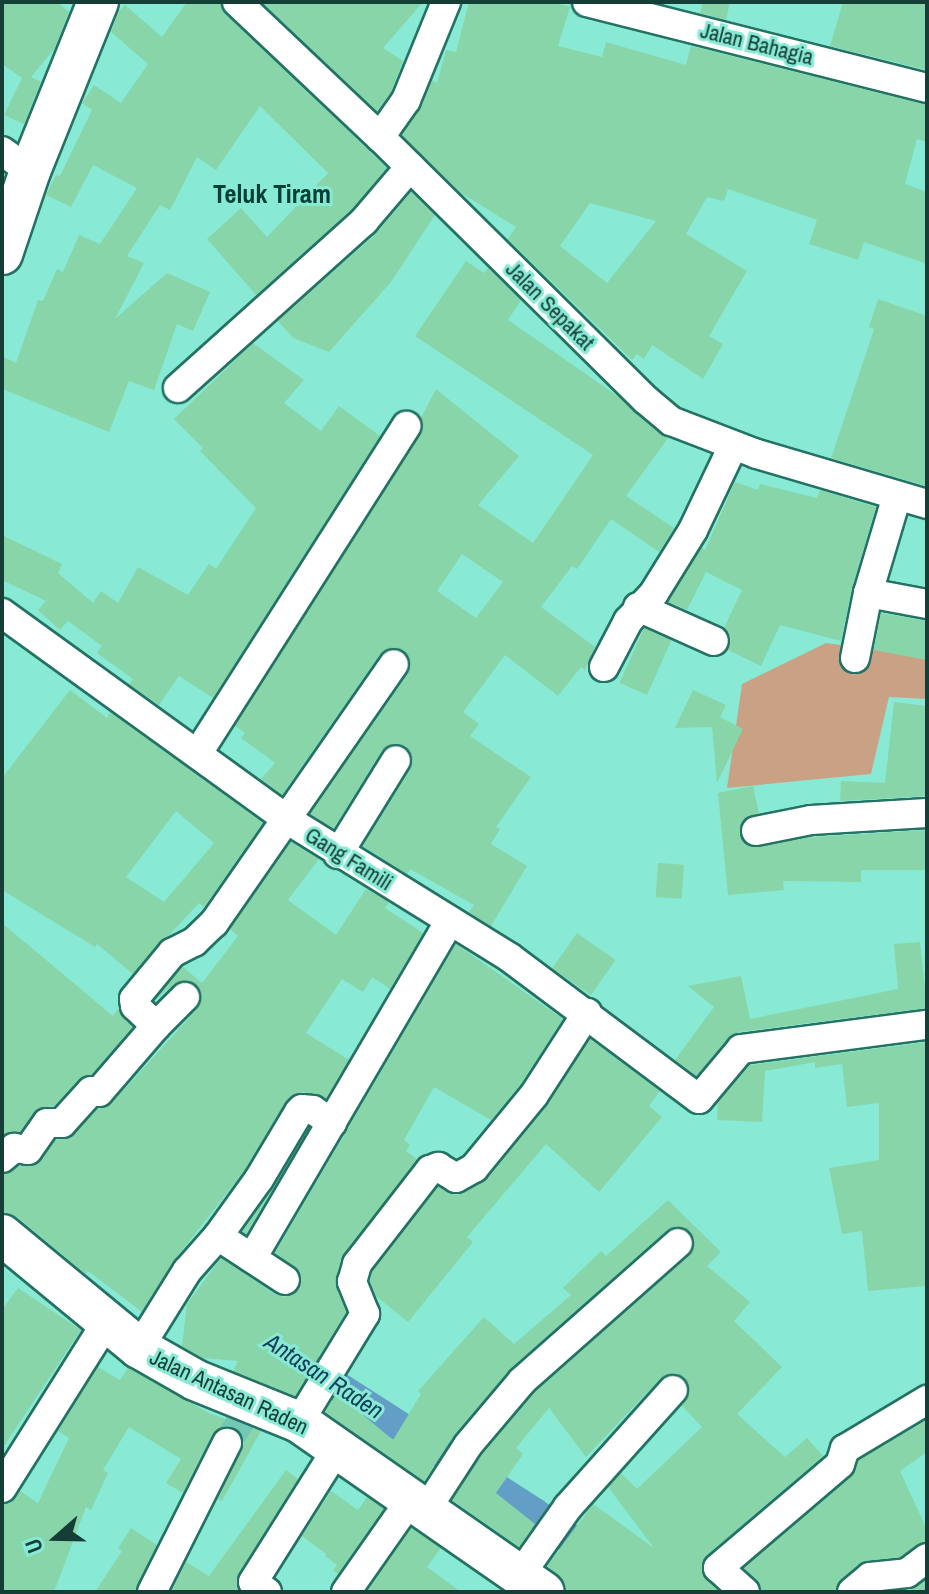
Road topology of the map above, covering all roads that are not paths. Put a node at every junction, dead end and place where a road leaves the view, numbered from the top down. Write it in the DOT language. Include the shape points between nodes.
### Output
graph roads {
  1 [pos="237,2"];
  2 [pos="446,2"];
  3 [pos="587,2"];
  4 [pos="95,3"];
  5 [pos="927,88"];
  6 [pos="380,137"];
  7 [pos="16,161"];
  8 [pos="410,167"];
  9 [pos="2,254"];
  10 [pos="178,388"];
  11 [pos="406,426"];
  12 [pos="733,446"];
  13 [pos="897,496"];
  14 [pos="927,504"];
  15 [pos="868,593"];
  16 [pos="927,604"];
  17 [pos="638,607"];
  18 [pos="2,613"];
  19 [pos="714,641"];
  20 [pos="855,658"];
  21 [pos="394,664"];
  22 [pos="604,667"];
  23 [pos="198,753"];
  24 [pos="396,760"];
  25 [pos="927,813"];
  26 [pos="288,820"];
  27 [pos="756,831"];
  28 [pos="338,854"];
  29 [pos="450,921"];
  30 [pos="185,997"];
  31 [pos="587,1013"];
  32 [pos="927,1025"];
  33 [pos="156,1026"];
  34 [pos="332,1123"];
  35 [pos="4,1156"];
  36 [pos="2,1235"];
  37 [pos="218,1236"];
  38 [pos="678,1243"];
  39 [pos="252,1258"];
  40 [pos="285,1280"];
  41 [pos="106,1323"];
  42 [pos="142,1344"];
  43 [pos="673,1390"];
  44 [pos="927,1400"];
  45 [pos="301,1419"];
  46 [pos="227,1443"];
  47 [pos="338,1447"];
  48 [pos="2,1488"];
  49 [pos="422,1504"];
  50 [pos="927,1558"];
  51 [pos="529,1579"];
  52 [pos="152,1592"];
  53 [pos="267,1592"];
  54 [pos="346,1592"];
  55 [pos="745,1592"];
  56 [pos="852,1592"];
  1 -- 6 [label="street, Jalan Sepakat"];
  2 -- 6 [label="street" via="406,100"];
  3 -- 5 [label="street, Jalan Bahagia"];
  4 -- 7 [label="street"];
  6 -- 8 [label="street, Jalan Sepakat"];
  7 -- 9 [label="street"];
  8 -- 10 [label="street" via="364,221"];
  8 -- 12 [label="street, Jalan Sepakat" via="646,400 671,421"];
  11 -- 23 [label="street"];
  12 -- 13 [label="street, Jalan Sepakat"];
  12 -- 17 [label="street" via="693,530 654,593"];
  13 -- 14 [label="street, Jalan Sepakat"];
  13 -- 15 [label="street"];
  15 -- 16 [label="street"];
  15 -- 20 [label="street"];
  17 -- 19 [label="street"];
  17 -- 22 [label="street"];
  18 -- 23 [label="street, Gang Famili"];
  21 -- 26 [label="street"];
  23 -- 26 [label="street, Gang Famili"];
  24 -- 28 [label="street"];
  25 -- 27 [label="street" via="811,820"];
  26 -- 28 [label="street, Gang Famili"];
  26 -- 33 [label="street" via="214,923 172,953 134,999"];
  28 -- 29 [label="street, Gang Famili"];
  29 -- 31 [label="street, Gang Famili"];
  29 -- 34 [label="street"];
  30 -- 33 [label="street"];
  31 -- 32 [label="street, Gang Famili" via="699,1099 741,1049"];
  31 -- 45 [label="street" via="534,1095 474,1168 461,1177 438,1167 430,1170 357,1264 352,1282 365,1314"];
  33 -- 35 [label="street" via="99,1092 91,1091 62,1123 47,1123 28,1150 14,1148"];
  34 -- 37 [label="street" via="302,1109"];
  34 -- 39 [label="street"];
  36 -- 41 [label="street, Jalan Antasan Raden"];
  37 -- 39 [label="street"];
  37 -- 42 [label="street" via="187,1271"];
  38 -- 49 [label="street" via="522,1381"];
  39 -- 40 [label="street"];
  41 -- 42 [label="street, Jalan Antasan Raden"];
  41 -- 48 [label="street"];
  42 -- 45 [label="street, Jalan Antasan Raden" via="248,1408"];
  43 -- 51 [label="street" via="568,1507"];
  44 -- 55 [label="street" via="845,1449 840,1464 718,1568"];
  45 -- 47 [label="street, Jalan Antasan Raden"];
  46 -- 52 [label="street"];
  47 -- 49 [label="street, Jalan Antasan Raden"];
  47 -- 53 [label="street" via="253,1582"];
  49 -- 51 [label="street, Jalan Antasan Raden"];
  49 -- 54 [label="street"];
  50 -- 56 [label="street" via="907,1573 870,1577"];
}
